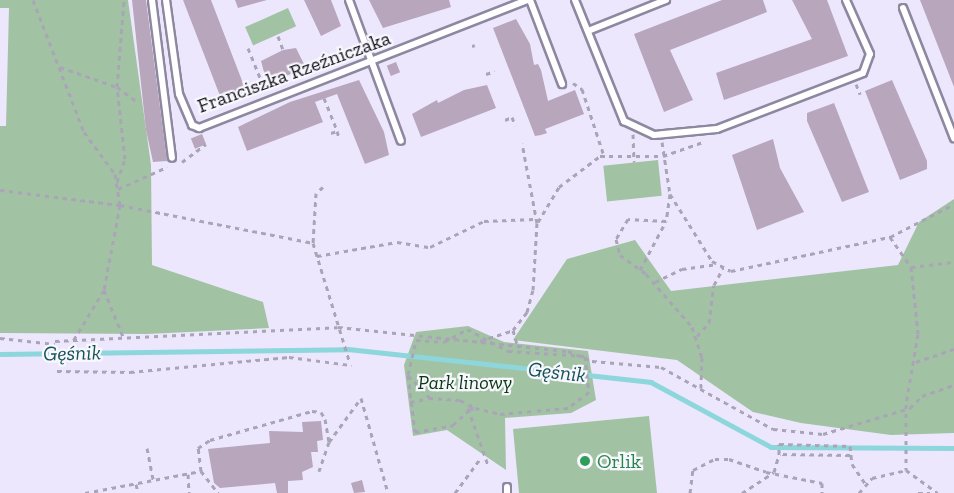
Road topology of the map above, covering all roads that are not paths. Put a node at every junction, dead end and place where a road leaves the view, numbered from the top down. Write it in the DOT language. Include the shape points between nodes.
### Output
graph roads {
  1 [pos="152,0"];
  2 [pos="166,0"];
  3 [pos="349,0"];
  4 [pos="528,0"];
  5 [pos="576,0"];
  6 [pos="666,0"];
  7 [pos="846,0"];
  8 [pos="903,8"];
  9 [pos="588,31"];
  10 [pos="371,61"];
  11 [pos="562,84"];
  12 [pos="954,138"];
  13 [pos="401,141"];
  14 [pos="172,158"];
  1 -- 14 [label="lane"];
  2 -- 10 [label="lane, Franciszka Rzeźniczaka" via="179,94 192,125 199,128"];
  3 -- 10 [label="lane"];
  4 -- 10 [label="lane, Franciszka Rzeźniczaka"];
  4 -- 11 [label="lane, Franciszka Rzeźniczaka"];
  5 -- 9 [label="lane"];
  6 -- 9 [label="lane"];
  7 -- 9 [label="lane" via="870,54 862,73 717,129 654,135 634,130 624,122"];
  8 -- 12 [label="lane"];
  10 -- 13 [label="lane"];
}
